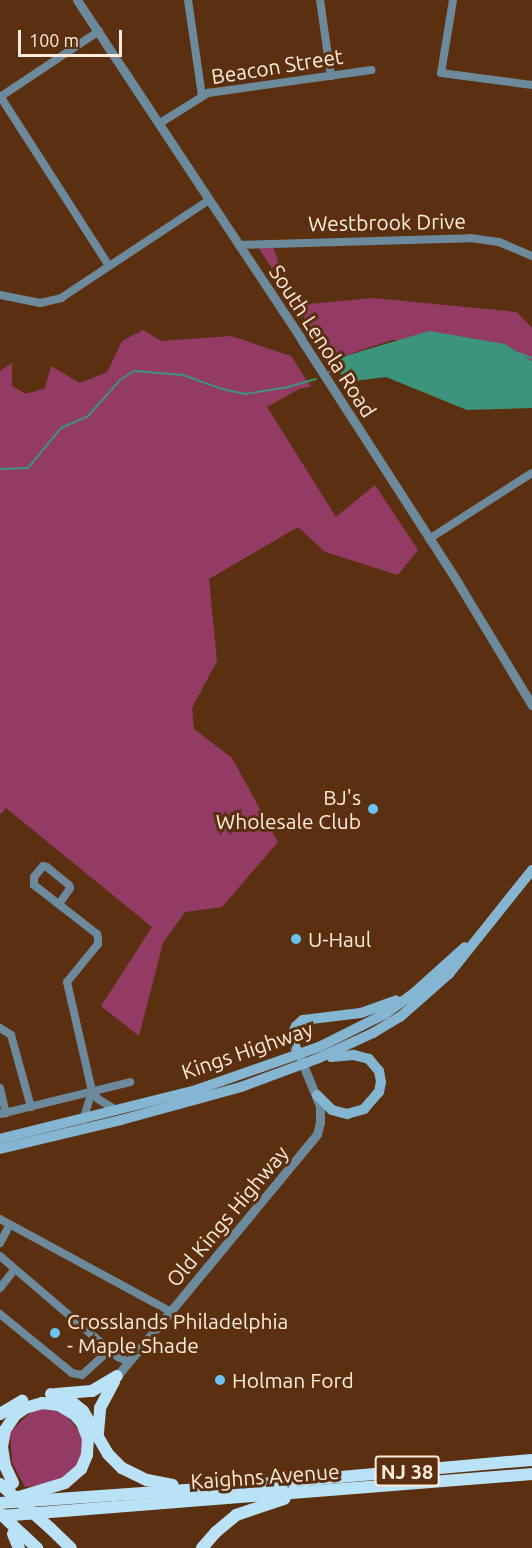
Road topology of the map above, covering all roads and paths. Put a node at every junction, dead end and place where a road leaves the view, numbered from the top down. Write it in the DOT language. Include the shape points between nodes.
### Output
graph roads {
  1 [pos="77,0"];
  2 [pos="188,0"];
  3 [pos="320,0"];
  4 [pos="453,0"];
  5 [pos="99,31"];
  6 [pos="371,70"];
  7 [pos="330,76"];
  8 [pos="532,85"];
  9 [pos="202,96"];
  10 [pos="0,97"];
  11 [pos="160,123"];
  12 [pos="209,200"];
  13 [pos="239,245"];
  14 [pos="532,256"];
  15 [pos="110,266"];
  16 [pos="0,295"];
  17 [pos="532,473"];
  18 [pos="429,538"];
  19 [pos="532,705"];
  20 [pos="532,870"];
  21 [pos="59,904"];
  22 [pos="477,938"];
  23 [pos="413,994"];
  24 [pos="0,1028"];
  25 [pos="319,1058"];
  26 [pos="301,1060"];
  27 [pos="130,1082"];
  28 [pos="0,1088"];
  29 [pos="92,1091"];
  30 [pos="317,1095"];
  31 [pos="31,1107"];
  32 [pos="118,1111"];
  33 [pos="3,1113"];
  34 [pos="83,1120"];
  35 [pos="0,1138"];
  36 [pos="0,1149"];
  37 [pos="0,1219"];
  38 [pos="10,1224"];
  39 [pos="0,1243"];
  40 [pos="0,1256"];
  41 [pos="14,1270"];
  42 [pos="0,1288"];
  43 [pos="171,1312"];
  44 [pos="0,1314"];
  45 [pos="110,1350"];
  46 [pos="129,1362"];
  47 [pos="117,1376"];
  48 [pos="51,1394"];
  49 [pos="0,1414"];
  50 [pos="98,1434"];
  51 [pos="532,1460"];
  52 [pos="532,1474"];
  53 [pos="6,1483"];
  54 [pos="216,1488"];
  55 [pos="295,1494"];
  56 [pos="1,1510"];
  57 [pos="23,1511"];
  58 [pos="0,1522"];
  59 [pos="17,1534"];
  60 [pos="19,1548"];
  61 [pos="37,1548"];
  62 [pos="71,1548"];
  63 [pos="202,1548"];
  1 -- 5 [label="street, South Lenola Road"];
  2 -- 9 [label="street"];
  3 -- 7 [label="street"];
  4 -- 8 [label="street" via="441,73"];
  5 -- 10 [label="street"];
  5 -- 11 [label="street, South Lenola Road"];
  6 -- 7 [label="street, Beacon Street"];
  7 -- 9 [label="street, Beacon Street"];
  9 -- 11 [label="street, Beacon Street"];
  10 -- 15 [label="street"];
  11 -- 12 [label="street, South Lenola Road"];
  12 -- 13 [label="street, South Lenola Road"];
  12 -- 15 [label="street"];
  13 -- 14 [label="street, Westbrook Drive" via="470,237 499,242"];
  13 -- 18 [label="street, South Lenola Road"];
  15 -- 16 [label="street" via="55,301 40,303"];
  17 -- 18 [label="street"];
  18 -- 19 [label="street, South Lenola Road"];
  20 -- 22 [label="main road, Kings Highway"];
  21 -- 21 [label="street" via="34,885 34,878 43,867 69,885"];
  21 -- 29 [label="street" via="97,934 98,939 67,982"];
  22 -- 23 [label="main road, Kings Highway"];
  22 -- 25 [label="main road, Kings Highway" via="449,974 400,1017"];
  23 -- 26 [label="main road, Kings Highway"];
  23 -- 26 [label="main road" via="361,1013 303,1020 292,1035"];
  24 -- 31 [label="street" via="11,1035"];
  25 -- 26 [label="main road, Kings Highway"];
  25 -- 30 [label="main road" via="365,1057 376,1066 381,1082 373,1101 352,1113 336,1112"];
  26 -- 30 [label="street, Old Kings Highway"];
  26 -- 32 [label="main road, Kings Highway"];
  26 -- 36 [label="main road, Kings Highway" via="197,1100"];
  27 -- 29 [label="street"];
  28 -- 33 [label="street"];
  29 -- 31 [label="street"];
  29 -- 32 [label="street"];
  29 -- 34 [label="street"];
  30 -- 43 [label="street, Old Kings Highway" via="321,1117 314,1139"];
  31 -- 33 [label="street"];
  32 -- 34 [label="main road, Kings Highway"];
  34 -- 35 [label="main road, Kings Highway"];
  37 -- 38 [label="street"];
  38 -- 39 [label="street"];
  38 -- 43 [label="street"];
  40 -- 41 [label="street"];
  41 -- 42 [label="street"];
  41 -- 45 [label="street"];
  43 -- 46 [label="street, Old Kings Highway"];
  44 -- 45 [label="street" via="72,1373 82,1375"];
  45 -- 46 [label="street"];
  46 -- 47 [label="street, Old Kings Highway"];
  47 -- 48 [label="highway" via="92,1391"];
  47 -- 50 [label="highway" via="100,1408"];
  48 -- 49 [label="highway" via="28,1398"];
  48 -- 50 [label="highway" via="78,1407"];
  50 -- 54 [label="highway" via="112,1460 133,1475 161,1484"];
  51 -- 54 [label="highway, Kaighns Avenue / NJ 38"];
  52 -- 55 [label="highway, Kaighns Avenue / NJ 38"];
  53 -- 56 [label="highway" via="2,1447 5,1430 15,1415 42,1403 59,1405 74,1414 88,1439 86,1460 78,1473 61,1485"];
  53 -- 57 [label="highway"];
  54 -- 56 [label="highway, Kaighns Avenue / NJ 38"];
  55 -- 57 [label="highway, Kaighns Avenue / NJ 38"];
  55 -- 63 [label="highway" via="236,1515"];
  56 -- 57 [label="highway, Kaighns Avenue / NJ 38"];
  56 -- 59 [label="highway, bridge"];
  57 -- 58 [label="highway"];
  57 -- 62 [label="highway, bridge" via="50,1528"];
  59 -- 60 [label="highway"];
  59 -- 61 [label="highway"];
}
